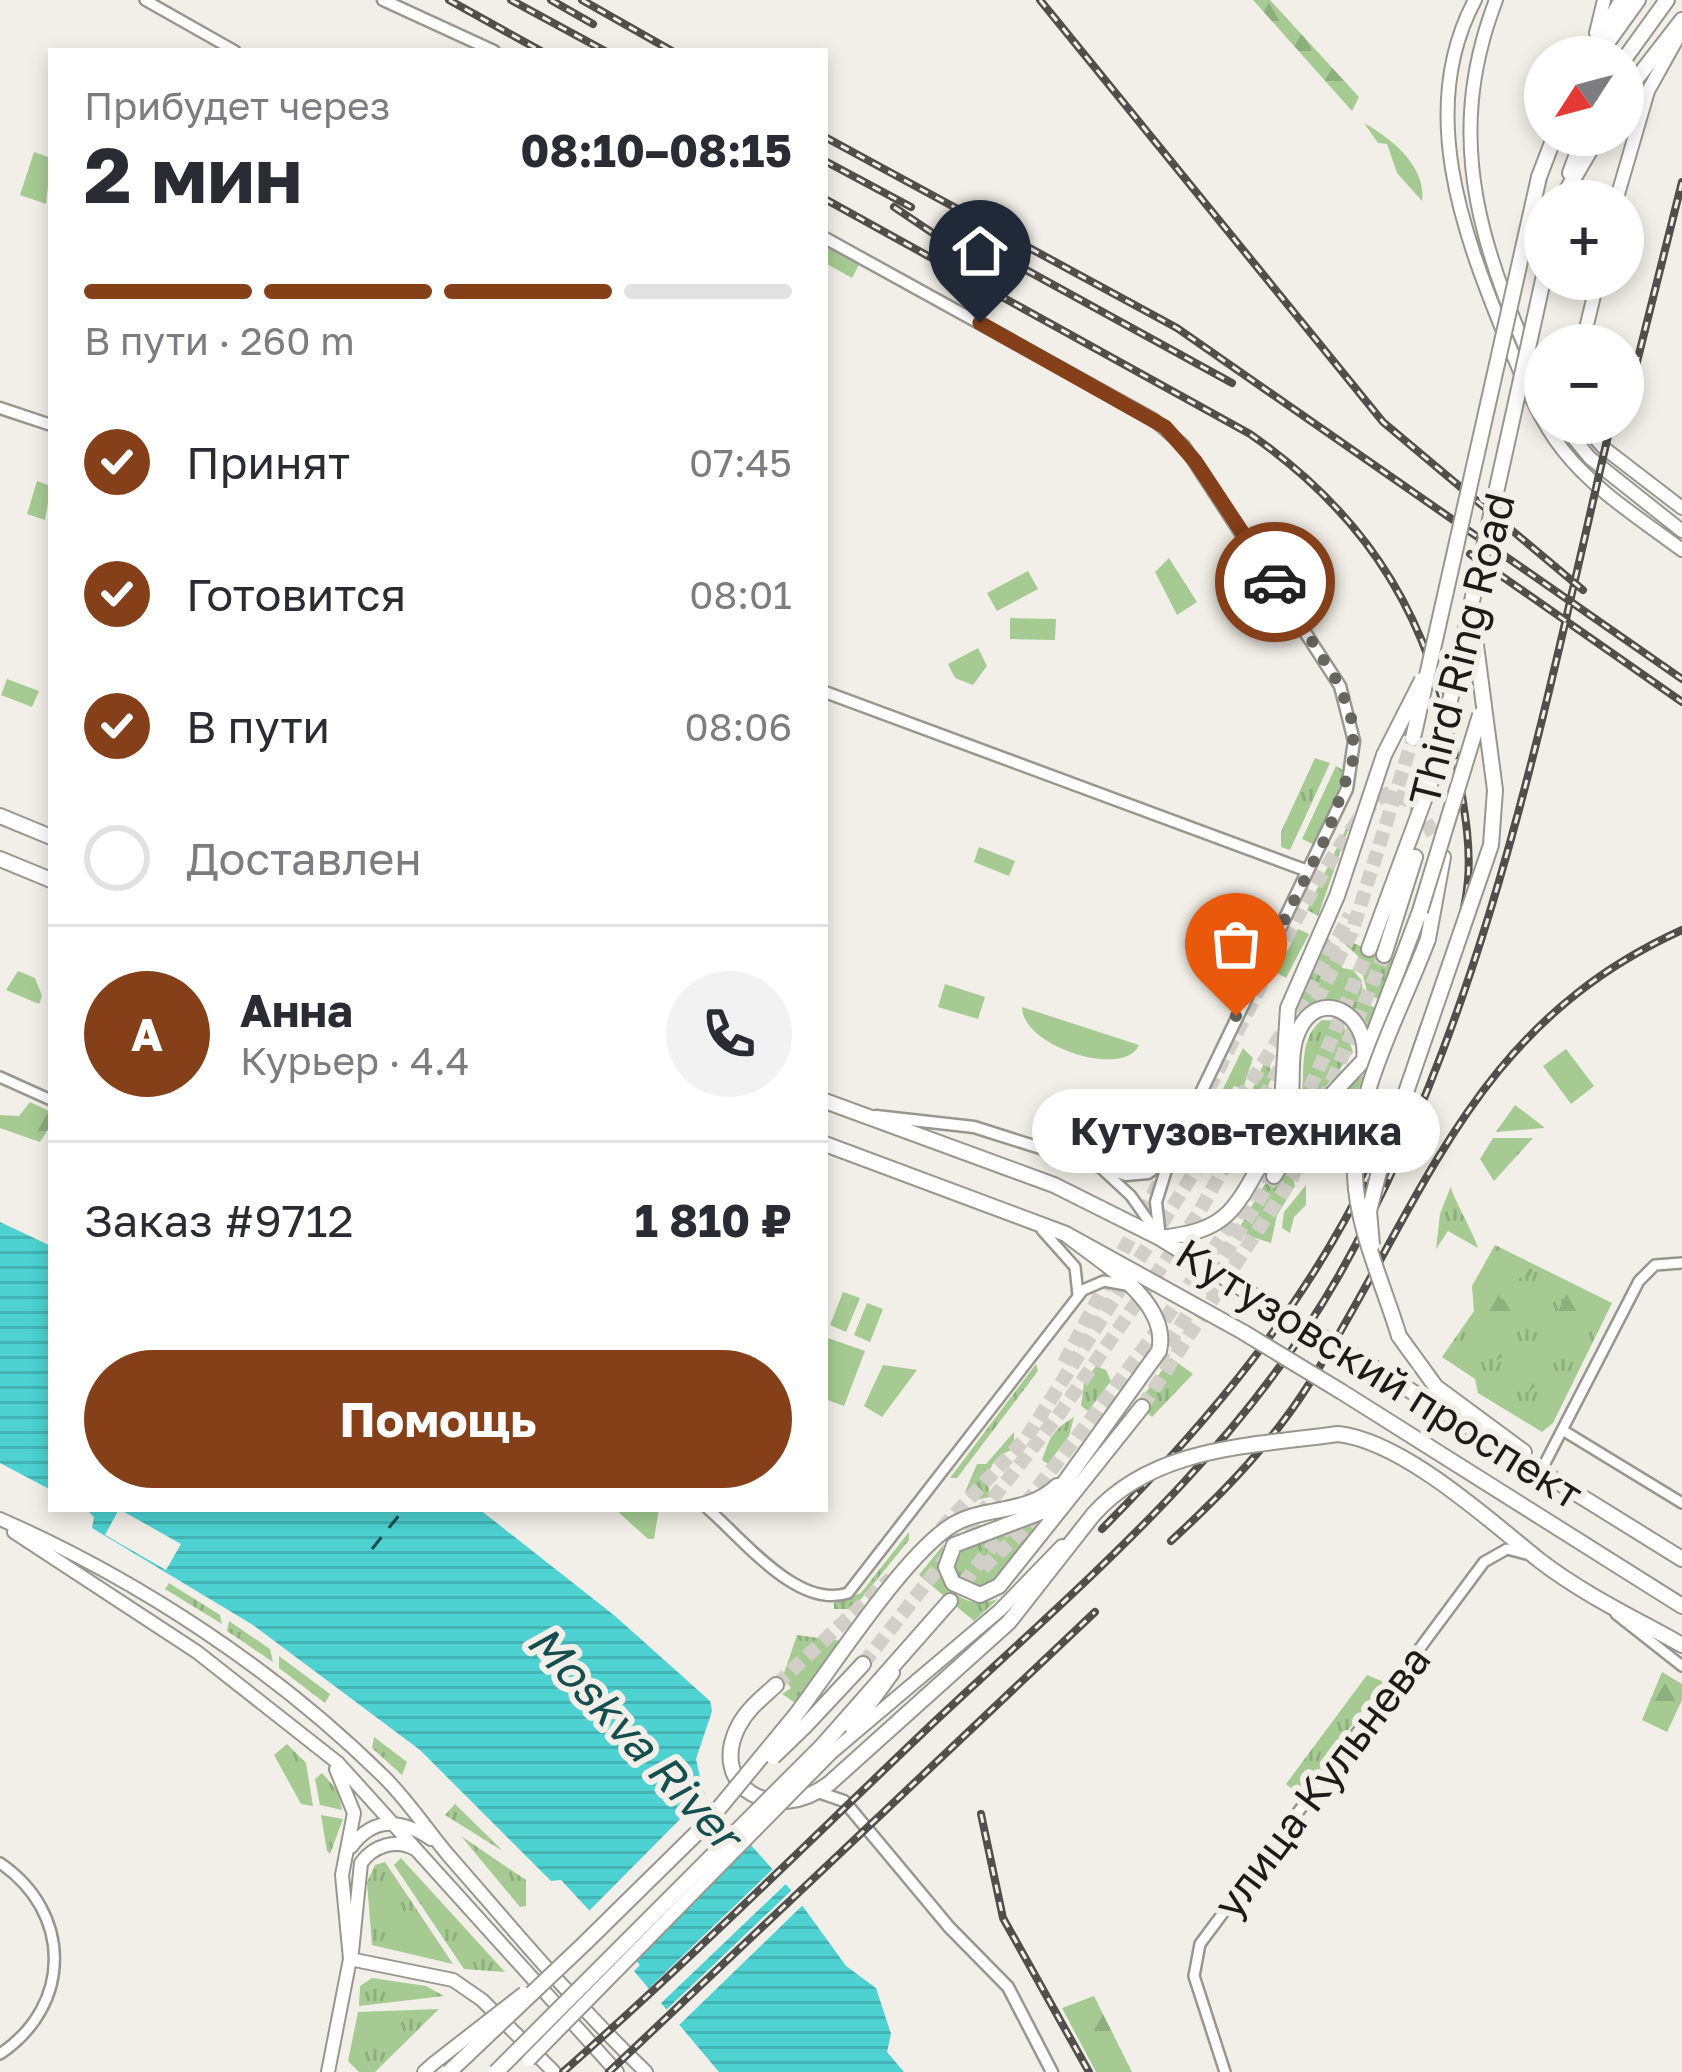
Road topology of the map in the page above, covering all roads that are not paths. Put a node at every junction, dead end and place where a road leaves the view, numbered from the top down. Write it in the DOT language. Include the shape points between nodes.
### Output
graph roads {
  1 [pos="145,0"];
  2 [pos="383,0"];
  3 [pos="1475,0"];
  4 [pos="1496,0"];
  5 [pos="1604,0"];
  6 [pos="1622,0"];
  7 [pos="1638,0"];
  8 [pos="1667,0"];
  9 [pos="1682,20"];
  10 [pos="1682,29"];
  11 [pos="1593,36"];
  12 [pos="1600,36"];
  13 [pos="1612,36"];
  14 [pos="1641,36"];
  15 [pos="230,48"];
  16 [pos="487,48"];
  17 [pos="1644,69"];
  18 [pos="1547,156"];
  19 [pos="1622,180"];
  20 [pos="828,240"];
  21 [pos="1539,300"];
  22 [pos="1524,340"];
  23 [pos="0,408"];
  24 [pos="48,424"];
  25 [pos="1578,444"];
  26 [pos="1600,444"];
  27 [pos="1682,508"];
  28 [pos="1682,531"];
  29 [pos="1682,550"];
  30 [pos="1472,615"];
  31 [pos="1433,660"];
  32 [pos="828,693"];
  33 [pos="1482,695"];
  34 [pos="1413,738"];
  35 [pos="0,816"];
  36 [pos="48,835"];
  37 [pos="1443,857"];
  38 [pos="0,859"];
  39 [pos="1306,870"];
  40 [pos="48,879"];
  41 [pos="1376,952"];
  42 [pos="1364,1060"];
  43 [pos="0,1077"];
  44 [pos="48,1099"];
  45 [pos="828,1102"];
  46 [pos="868,1115"];
  47 [pos="828,1145"];
  48 [pos="1170,1157"];
  49 [pos="1098,1167"];
  50 [pos="1258,1168"];
  51 [pos="1274,1177"];
  52 [pos="1031,1220"];
  53 [pos="1066,1234"];
  54 [pos="1160,1238"];
  55 [pos="1372,1245"];
  56 [pos="1682,1263"];
  57 [pos="1126,1285"];
  58 [pos="1078,1295"];
  59 [pos="1142,1407"];
  60 [pos="1564,1431"];
  61 [pos="1078,1466"];
  62 [pos="1543,1466"];
  63 [pos="1682,1503"];
  64 [pos="1600,1509"];
  65 [pos="712,1512"];
  66 [pos="0,1521"];
  67 [pos="1682,1559"];
  68 [pos="1542,1562"];
  69 [pos="1025,1594"];
  70 [pos="950,1601"];
  71 [pos="1603,1602"];
  72 [pos="1682,1606"];
  73 [pos="1682,1645"];
  74 [pos="863,1664"];
  75 [pos="1682,1666"];
  76 [pos="776,1685"];
  77 [pos="800,1721"];
  78 [pos="314,1743"];
  79 [pos="827,1749"];
  80 [pos="818,1792"];
  81 [pos="393,1822"];
  82 [pos="445,1850"];
  83 [pos="418,1852"];
  84 [pos="0,1863"];
  85 [pos="344,1864"];
  86 [pos="585,1942"];
  87 [pos="350,1959"];
  88 [pos="0,2054"];
  89 [pos="525,2066"];
  90 [pos="331,2071"];
  91 [pos="424,2072"];
  92 [pos="449,2072"];
  93 [pos="496,2072"];
  94 [pos="554,2072"];
  95 [pos="617,2072"];
  96 [pos="642,2072"];
  97 [pos="1052,2072"];
  98 [pos="1225,2072"];
  1 -- 15 [label="street"];
  2 -- 16 [label="street"];
  3 -- 29 [label="main road" via="1446,106 1474,259 1526,387 1564,451"];
  4 -- 22 [label="main road" via="1472,83 1470,177 1486,247"];
  5 -- 11 [label="main road"];
  6 -- 12 [label="main road"];
  7 -- 13 [label="main road"];
  8 -- 14 [label="main road"];
  9 -- 17 [label="main road"];
  10 -- 19 [label="main road" via="1648,92"];
  18 -- 31 [label="main road, Third Ring Road, bridge"];
  20 -- 39 [label="street" via="1153,419 1184,446 1330,667 1348,707 1352,769"];
  21 -- 30 [label="main road, Third Ring Road, bridge"];
  23 -- 24 [label="street"];
  25 -- 28 [label="main road"];
  26 -- 27 [label="main road"];
  30 -- 33 [label="main road, bridge"];
  30 -- 41 [label="main road, Third Ring Road, bridge" via="1429,793"];
  31 -- 34 [label="main road, Third Ring Road, bridge"];
  31 -- 50 [label="main road, bridge" via="1384,755 1337,896 1288,1008 1282,1103"];
  32 -- 39 [label="street"];
  33 -- 42 [label="main road, bridge" via="1420,911"];
  33 -- 55 [label="main road, bridge" via="1495,790 1491,845 1380,1168"];
  35 -- 36 [label="main road"];
  37 -- 55 [label="main road, bridge" via="1428,939 1358,1135 1358,1202"];
  38 -- 40 [label="main road"];
  39 -- 48 [label="street"];
  42 -- 50 [label="main road" via="1365,1035 1350,1014 1331,1008 1309,1017 1297,1034 1291,1104"];
  42 -- 51 [label="main road" via="1305,1123"];
  43 -- 44 [label="street"];
  45 -- 46 [label="main road, Кутузовский проспект"];
  46 -- 49 [label="street" via="974,1127"];
  46 -- 54 [label="main road, Кутузовский проспект" via="1054,1185"];
  47 -- 52 [label="main road"];
  48 -- 49 [label="street" via="1138,1175"];
  48 -- 54 [label="street" via="1156,1202"];
  49 -- 54 [label="street"];
  50 -- 54 [label="main road" via="1225,1219"];
  52 -- 53 [label="main road"];
  52 -- 58 [label="street" via="1075,1267"];
  53 -- 57 [label="main road"];
  53 -- 72 [label="main road, Кутузовский проспект, bridge" via="1243,1332"];
  54 -- 64 [label="main road, Кутузовский проспект, bridge"];
  55 -- 62 [label="main road, bridge" via="1399,1336 1436,1387"];
  56 -- 60 [label="street" via="1655,1265 1628,1300"];
  57 -- 58 [label="street" via="1104,1281"];
  57 -- 61 [label="main road" via="1158,1319 1160,1351"];
  58 -- 65 [label="street" via="856,1587 835,1597 809,1592"];
  59 -- 61 [label="main road" via="999,1586 980,1595 952,1583 946,1567 954,1545 1044,1511"];
  60 -- 62 [label="street"];
  60 -- 63 [label="street"];
  61 -- 77 [label="main road" via="1030,1505 946,1531 852,1637"];
  62 -- 64 [label="main road"];
  64 -- 67 [label="main road"];
  66 -- 78 [label="main road" via="197,1652"];
  66 -- 82 [label="main road" via="71,1553 284,1690 386,1778"];
  68 -- 69 [label="main road, bridge" via="1475,1505 1384,1450 1338,1434 1171,1462 1133,1481"];
  68 -- 71 [label="main road"];
  68 -- 98 [label="street, улица Кульнева" via="1508,1549 1484,1562 1200,1944 1193,1964"];
  69 -- 79 [label="main road"];
  69 -- 80 [label="main road"];
  70 -- 79 [label="main road"];
  71 -- 73 [label="main road"];
  71 -- 75 [label="street"];
  74 -- 77 [label="main road"];
  76 -- 80 [label="main road" via="737,1729 735,1769 768,1803"];
  77 -- 86 [label="main road, bridge"];
  78 -- 81 [label="main road"];
  78 -- 85 [label="main road" via="352,1802"];
  79 -- 89 [label="main road, bridge"];
  79 -- 93 [label="main road, bridge"];
  80 -- 97 [label="street" via="844,1801 1008,1988"];
  81 -- 82 [label="main road"];
  81 -- 83 [label="main road"];
  81 -- 85 [label="main road" via="368,1828"];
  82 -- 96 [label="main road"];
  83 -- 87 [label="main road" via="396,1844 364,1857"];
  83 -- 95 [label="main road"];
  84 -- 88 [label="street" via="41,1906 57,1966 40,2015"];
  85 -- 87 [label="main road"];
  86 -- 91 [label="main road, bridge"];
  86 -- 92 [label="main road, bridge"];
  87 -- 90 [label="main road"];
  87 -- 94 [label="main road" via="453,1980"];
}
